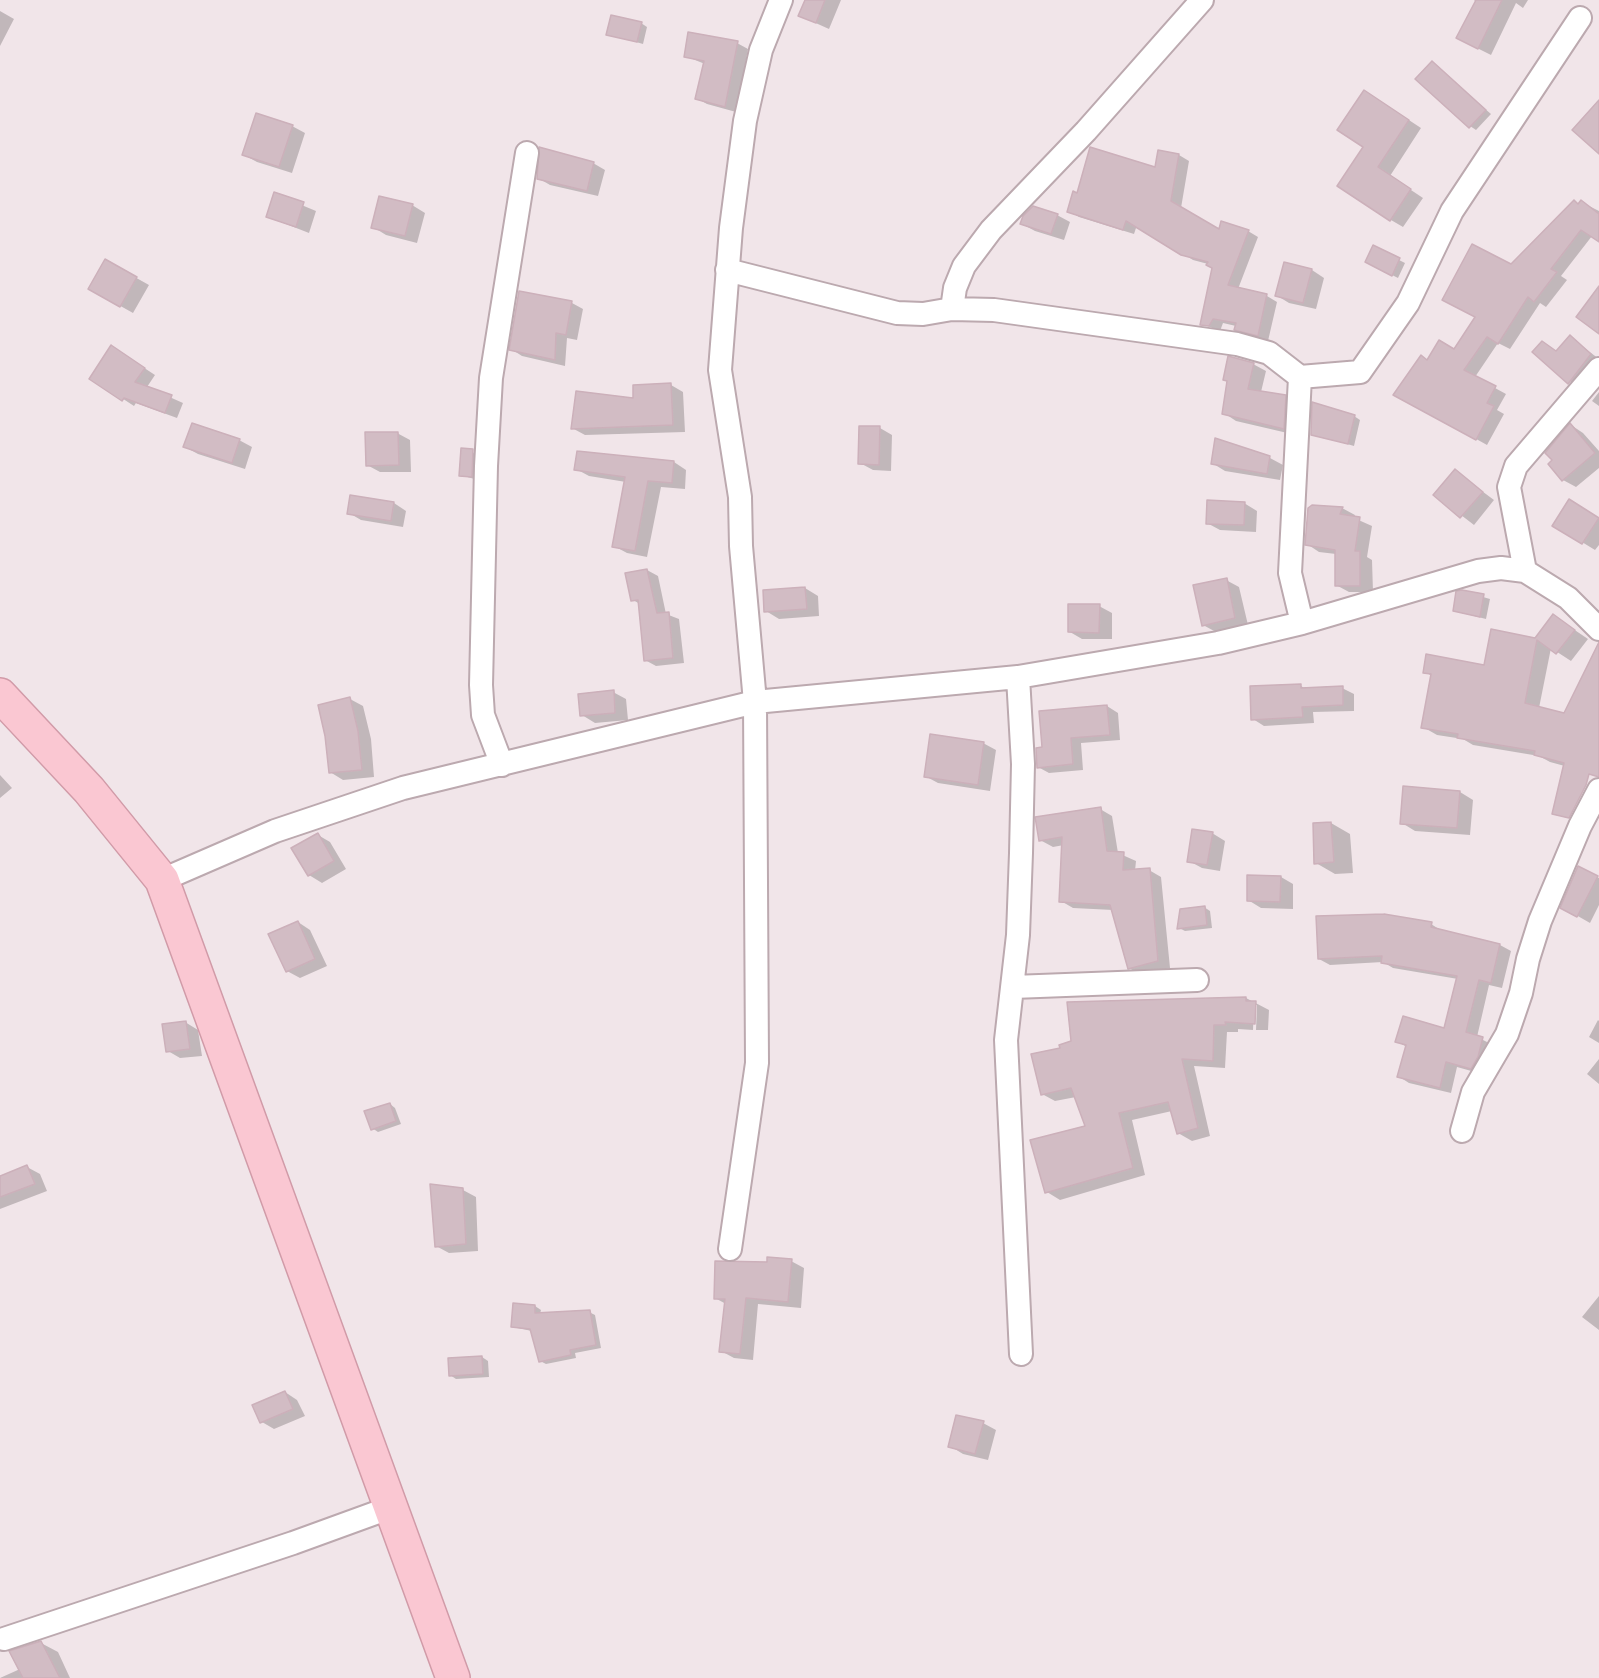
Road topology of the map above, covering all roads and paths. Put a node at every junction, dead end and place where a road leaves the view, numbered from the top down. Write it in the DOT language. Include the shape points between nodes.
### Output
graph roads {
  1 [pos="781,0"];
  2 [pos="1202,0"];
  3 [pos="1580,18"];
  4 [pos="527,153"];
  5 [pos="727,270"];
  6 [pos="952,309"];
  7 [pos="1599,369"];
  8 [pos="1300,377"];
  9 [pos="1525,571"];
  10 [pos="1302,623"];
  11 [pos="1599,629"];
  12 [pos="1018,677"];
  13 [pos="0,695"];
  14 [pos="755,702"];
  15 [pos="502,765"];
  16 [pos="1599,790"];
  17 [pos="162,880"];
  18 [pos="1197,980"];
  19 [pos="1013,987"];
  20 [pos="1462,1131"];
  21 [pos="730,1249"];
  22 [pos="1021,1354"];
  23 [pos="392,1507"];
  24 [pos="4,1639"];
  25 [pos="453,1678"];
  1 -- 5 [label="street" via="761,50 745,121"];
  2 -- 6 [label="street" via="1086,131 991,230 964,266"];
  3 -- 8 [label="street" via="1452,211 1408,303 1360,372"];
  4 -- 15 [label="street" via="491,378 486,466 481,685 483,715"];
  5 -- 6 [label="street" via="897,313"];
  5 -- 14 [label="street" via="720,370 740,497"];
  6 -- 8 [label="street" via="994,310 1237,344 1269,353"];
  7 -- 9 [label="street" via="1516,466 1509,487"];
  8 -- 10 [label="street" via="1290,573"];
  9 -- 10 [label="street" via="1478,571"];
  9 -- 11 [label="street" via="1568,598"];
  10 -- 12 [label="street" via="1218,643"];
  12 -- 14 [label="street"];
  12 -- 19 [label="street" via="1023,764"];
  13 -- 17 [label="street" via="90,790"];
  14 -- 15 [label="street"];
  14 -- 21 [label="street" via="757,1063"];
  15 -- 17 [label="street" via="382,795 275,831"];
  16 -- 20 [label="street" via="1540,921 1507,1034 1473,1092"];
  17 -- 23 [label="street"];
  18 -- 19 [label="street"];
  19 -- 22 [label="street" via="1006,1040"];
  23 -- 24 [label="street" via="293,1544"];
  23 -- 25 [label="street"];
}
